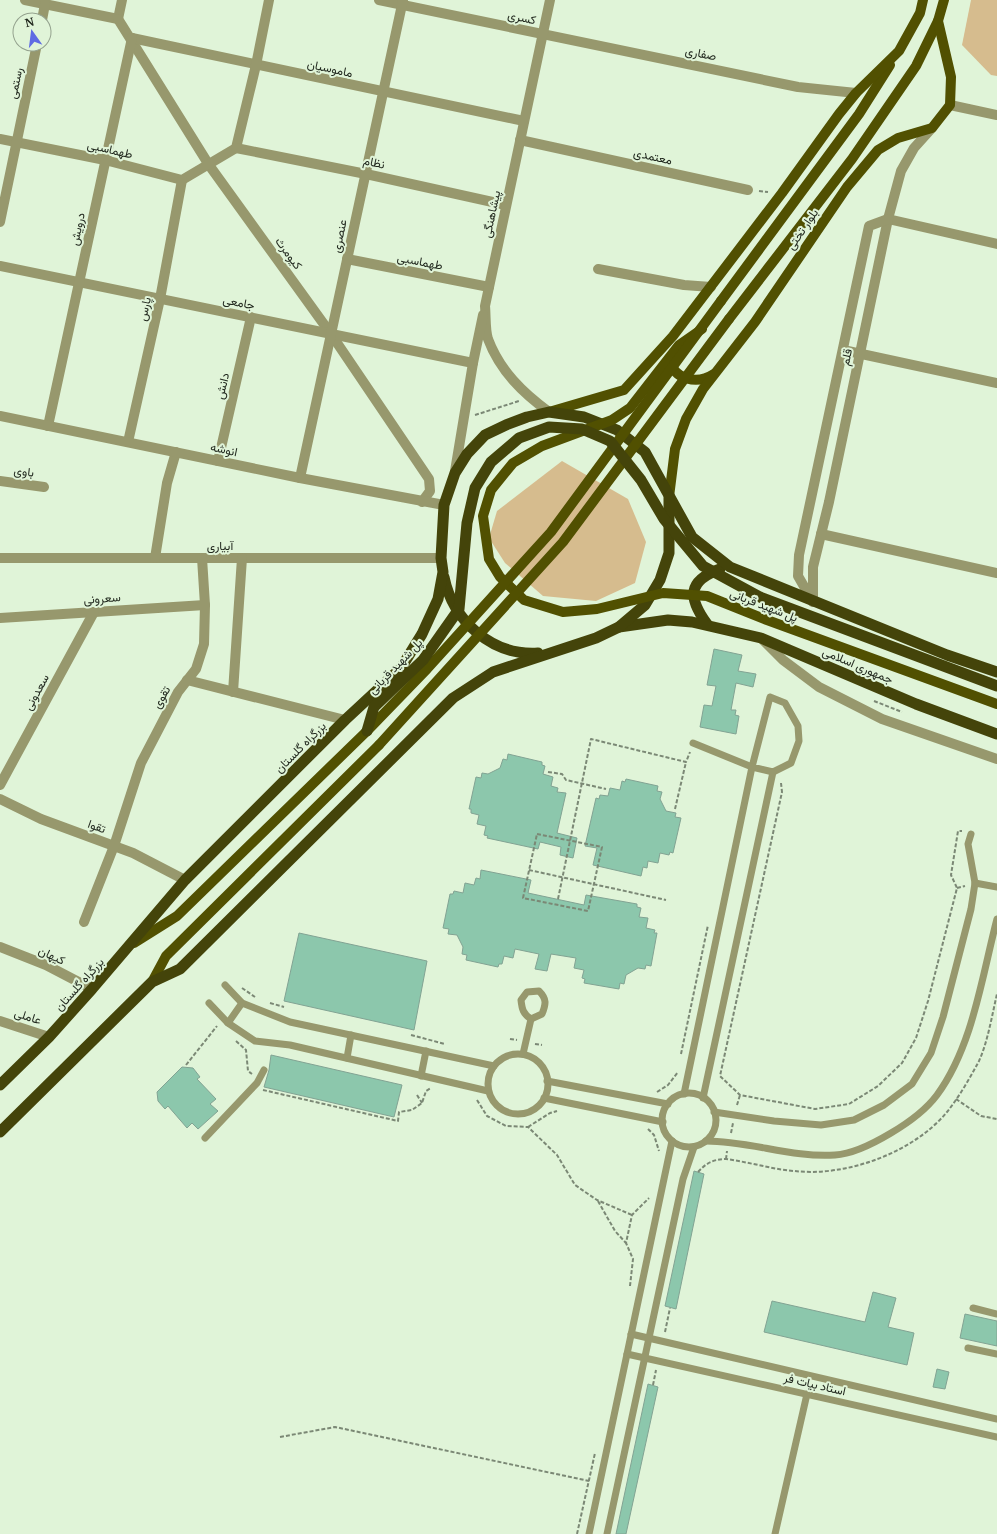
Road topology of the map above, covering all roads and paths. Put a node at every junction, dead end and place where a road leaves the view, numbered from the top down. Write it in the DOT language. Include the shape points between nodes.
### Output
graph roads {
  1 [pos="25,0"];
  2 [pos="122,0"];
  3 [pos="269,0"];
  4 [pos="379,0"];
  5 [pos="550,0"];
  6 [pos="923,0"];
  7 [pos="944,0"];
  8 [pos="402,2"];
  9 [pos="45,4"];
  10 [pos="44,12"];
  11 [pos="118,18"];
  12 [pos="938,22"];
  13 [pos="543,34"];
  14 [pos="132,38"];
  15 [pos="899,51"];
  16 [pos="35,52"];
  17 [pos="256,65"];
  18 [pos="383,93"];
  19 [pos="856,93"];
  20 [pos="950,105"];
  21 [pos="997,115"];
  22 [pos="524,121"];
  23 [pos="932,128"];
  24 [pos="0,139"];
  25 [pos="520,140"];
  26 [pos="16,143"];
  27 [pos="236,148"];
  28 [pos="105,160"];
  29 [pos="209,165"];
  30 [pos="366,174"];
  31 [pos="182,180"];
  32 [pos="748,190"];
  33 [pos="782,193"];
  34 [pos="506,205"];
  35 [pos="888,219"];
  36 [pos="0,222"];
  37 [pos="997,244"];
  38 [pos="347,259"];
  39 [pos="0,266"];
  40 [pos="598,269"];
  41 [pos="79,282"];
  42 [pos="489,287"];
  43 [pos="711,287"];
  44 [pos="160,299"];
  45 [pos="485,306"];
  46 [pos="252,318"];
  47 [pos="702,329"];
  48 [pos="331,334"];
  49 [pos="673,336"];
  50 [pos="843,350"];
  51 [pos="860,353"];
  52 [pos="473,363"];
  53 [pos="719,369"];
  54 [pos="997,384"];
  55 [pos="529,397"];
  56 [pos="549,412"];
  57 [pos="0,416"];
  58 [pos="465,419"];
  59 [pos="48,426"];
  60 [pos="128,442"];
  61 [pos="176,452"];
  62 [pos="218,461"];
  63 [pos="455,473"];
  64 [pos="300,478"];
  65 [pos="0,481"];
  66 [pos="44,487"];
  67 [pos="669,497"];
  68 [pos="422,502"];
  69 [pos="444,505"];
  70 [pos="821,534"];
  71 [pos="0,558"];
  72 [pos="155,558"];
  73 [pos="202,558"];
  74 [pos="242,558"];
  75 [pos="441,558"];
  76 [pos="730,567"];
  77 [pos="443,572"];
  78 [pos="997,573"];
  79 [pos="813,602"];
  80 [pos="205,605"];
  81 [pos="94,612"];
  82 [pos="0,618"];
  83 [pos="707,624"];
  84 [pos="619,627"];
  85 [pos="760,638"];
  86 [pos="546,653"];
  87 [pos="997,672"];
  88 [pos="188,680"];
  89 [pos="997,686"];
  90 [pos="233,692"];
  91 [pos="997,704"];
  92 [pos="345,720"];
  93 [pos="367,731"];
  94 [pos="997,734"];
  95 [pos="693,743"];
  96 [pos="997,759"];
  97 [pos="686,762"];
  98 [pos="752,768"];
  99 [pos="780,768"];
  100 [pos="548,772"];
  101 [pos="773,772"];
  102 [pos="582,784"];
  103 [pos="0,785"];
  104 [pos="606,789"];
  105 [pos="0,799"];
  106 [pos="675,809"];
  107 [pos="971,834"];
  108 [pos="570,840"];
  109 [pos="114,846"];
  110 [pos="529,870"];
  111 [pos="562,877"];
  112 [pos="185,880"];
  113 [pos="975,883"];
  114 [pos="594,884"];
  115 [pos="997,887"];
  116 [pos="558,900"];
  117 [pos="666,900"];
  118 [pos="997,918"];
  119 [pos="84,922"];
  120 [pos="708,923"];
  121 [pos="132,943"];
  122 [pos="0,947"];
  123 [pos="152,982"];
  124 [pos="225,985"];
  125 [pos="92,989"];
  126 [pos="232,993"];
  127 [pos="997,994"];
  128 [pos="259,999"];
  129 [pos="264,1000"];
  130 [pos="209,1003"];
  131 [pos="242,1004"];
  132 [pos="284,1007"];
  133 [pos="215,1009"];
  134 [pos="531,1019"];
  135 [pos="0,1021"];
  136 [pos="228,1023"];
  137 [pos="218,1025"];
  138 [pos="224,1030"];
  139 [pos="352,1035"];
  140 [pos="411,1035"];
  141 [pos="49,1037"];
  142 [pos="235,1040"];
  143 [pos="445,1044"];
  144 [pos="426,1051"];
  145 [pos="523,1054"];
  146 [pos="347,1058"];
  147 [pos="680,1058"];
  148 [pos="186,1065"];
  149 [pos="494,1066"];
  150 [pos="679,1066"];
  151 [pos="264,1070"];
  152 [pos="421,1076"];
  153 [pos="259,1080"];
  154 [pos="548,1081"];
  155 [pos="0,1085"];
  156 [pos="436,1088"];
  157 [pos="488,1091"];
  158 [pos="650,1093"];
  159 [pos="684,1094"];
  160 [pos="417,1095"];
  161 [pos="740,1095"];
  162 [pos="471,1097"];
  163 [pos="544,1098"];
  164 [pos="703,1098"];
  165 [pos="956,1099"];
  166 [pos="422,1103"];
  167 [pos="668,1104"];
  168 [pos="562,1110"];
  169 [pos="714,1112"];
  170 [pos="734,1115"];
  171 [pos="997,1119"];
  172 [pos="663,1122"];
  173 [pos="643,1125"];
  174 [pos="528,1126"];
  175 [pos="0,1132"];
  176 [pos="205,1138"];
  177 [pos="672,1140"];
  178 [pos="706,1141"];
  179 [pos="729,1141"];
  180 [pos="694,1147"];
  181 [pos="658,1158"];
  182 [pos="726,1159"];
  183 [pos="698,1172"];
  184 [pos="650,1195"];
  185 [pos="597,1200"];
  186 [pos="632,1215"];
  187 [pos="626,1243"];
  188 [pos="630,1287"];
  189 [pos="973,1308"];
  190 [pos="997,1314"];
  191 [pos="631,1334"];
  192 [pos="649,1338"];
  193 [pos="968,1348"];
  194 [pos="627,1354"];
  195 [pos="997,1354"];
  196 [pos="645,1358"];
  197 [pos="807,1394"];
  198 [pos="997,1419"];
  199 [pos="280,1437"];
  200 [pos="997,1437"];
  201 [pos="596,1450"];
  202 [pos="589,1480"];
  203 [pos="600,1484"];
  204 [pos="577,1534"];
  205 [pos="589,1534"];
  206 [pos="607,1534"];
  207 [pos="775,1534"];
  1 -- 9 [label="street"];
  2 -- 11 [label="street"];
  3 -- 17 [label="street"];
  4 -- 8 [label="street, کسری"];
  5 -- 13 [label="street, پیشاهنگی"];
  6 -- 15 [label="main road" via="920,13"];
  7 -- 12 [label="main road"];
  8 -- 13 [label="street, کسری"];
  8 -- 18 [label="street, عنصری"];
  9 -- 10 [label="street"];
  9 -- 11 [label="street"];
  11 -- 14 [label="street, کیومرث"];
  12 -- 20 [label="main road" via="951,76"];
  12 -- 123 [label="main road, bridge" via="916,66 852,159 563,542 379,745 166,956"];
  13 -- 19 [label="street, صفاری" via="798,87"];
  13 -- 22 [label="street, پیشاهنگی"];
  14 -- 17 [label="street, ماموسیان"];
  14 -- 28 [label="street, درویش"];
  14 -- 29 [label="street, کیومرث"];
  15 -- 19 [label="main road"];
  15 -- 47 [label="main road, پل شهید قربانی, bridge" via="859,114"];
  16 -- 26 [label="street, رستمی"];
  17 -- 18 [label="street, ماموسیان"];
  17 -- 27 [label="street"];
  18 -- 22 [label="street, ماموسیان"];
  18 -- 30 [label="street, عنصری"];
  19 -- 33 [label="main road"];
  20 -- 21 [label="street"];
  20 -- 23 [label="main road"];
  22 -- 25 [label="street, پیشاهنگی"];
  23 -- 35 [label="street, قلم" via="914,148 901,171"];
  23 -- 53 [label="main road, بلوار تختی" via="898,138 878,150 847,187"];
  24 -- 26 [label="street, طهماسبی"];
  25 -- 32 [label="street, معتمدی"];
  25 -- 34 [label="street, پیشاهنگی"];
  26 -- 28 [label="street, طهماسبی"];
  26 -- 36 [label="street, رستمی"];
  27 -- 29 [label="street"];
  27 -- 30 [label="street, نظام"];
  28 -- 31 [label="street, طهماسبی"];
  28 -- 41 [label="street, درویش"];
  29 -- 31 [label="street"];
  29 -- 48 [label="street, کیومرث"];
  30 -- 34 [label="street, نظام"];
  30 -- 38 [label="street, عنصری"];
  31 -- 44 [label="street, پارس"];
  32 -- 33 [label="path"];
  33 -- 43 [label="main road"];
  34 -- 42 [label="street, پیشاهنگی"];
  35 -- 37 [label="street"];
  35 -- 50 [label="street" via="869,226"];
  35 -- 51 [label="street, قلم"];
  38 -- 42 [label="street, طهماسبی"];
  38 -- 48 [label="street, عنصری"];
  39 -- 41 [label="street, جامعی"];
  40 -- 43 [label="street" via="684,285"];
  41 -- 44 [label="street, جامعی"];
  41 -- 59 [label="street, درویش"];
  42 -- 45 [label="street, پیشاهنگی"];
  43 -- 49 [label="main road"];
  44 -- 46 [label="street, جامعی"];
  44 -- 60 [label="street, پارس"];
  45 -- 52 [label="street"];
  45 -- 55 [label="street, پیشاهنگی" via="488,339 510,378"];
  46 -- 48 [label="street, جامعی"];
  46 -- 62 [label="street, دانش"];
  47 -- 91 [label="main road, پل شهید قربانی, bridge" via="679,345 630,408 612,420 542,446 513,463 492,490 483,516 489,559 500,577 524,600 563,612 597,609 663,592 707,596"];
  47 -- 93 [label="main road, پل شهید قربانی, bridge" via="551,532"];
  48 -- 52 [label="street, جامعی"];
  48 -- 64 [label="street, عنصری"];
  48 -- 68 [label="street, کیومرث" via="430,479 430,491"];
  49 -- 53 [label="main road" via="668,356 677,373 695,380 708,377"];
  49 -- 56 [label="main road" via="624,390"];
  50 -- 51 [label="street"];
  50 -- 79 [label="street" via="799,555 798,576"];
  51 -- 54 [label="street"];
  51 -- 70 [label="street, قلم"];
  52 -- 58 [label="street"];
  53 -- 67 [label="main road, بلوار تختی" via="703,389 686,418 675,449"];
  55 -- 56 [label="street, پیشاهنگی"];
  55 -- 58 [label="path"];
  56 -- 63 [label="highway, بزرگراه گلستان" via="527,417 485,435 467,454"];
  56 -- 67 [label="highway" via="584,417 617,430 645,452"];
  57 -- 59 [label="street, انوشه"];
  58 -- 63 [label="street"];
  59 -- 60 [label="street, انوشه"];
  60 -- 61 [label="street, انوشه"];
  61 -- 62 [label="street, انوشه"];
  61 -- 72 [label="street" via="166,490"];
  62 -- 64 [label="street, انوشه"];
  63 -- 69 [label="highway, بزرگراه گلستان"];
  64 -- 68 [label="street, انوشه"];
  65 -- 66 [label="street, باوی"];
  67 -- 76 [label="highway" via="692,537"];
  67 -- 84 [label="highway" via="668,553 660,580 645,605"];
  68 -- 69 [label="street, انوشه"];
  69 -- 75 [label="highway, بزرگراه گلستان"];
  70 -- 78 [label="street"];
  70 -- 79 [label="street, قلم" via="813,567"];
  71 -- 72 [label="street, آبیاری"];
  72 -- 73 [label="street, آبیاری"];
  73 -- 74 [label="street, آبیاری"];
  73 -- 80 [label="street, تقوی"];
  74 -- 75 [label="street, آبیاری"];
  74 -- 90 [label="street"];
  75 -- 77 [label="highway, بزرگراه گلستان"];
  76 -- 79 [label="highway"];
  76 -- 83 [label="highway" via="702,577 695,585 693,596 698,612"];
  77 -- 86 [label="highway" via="449,596 455,607 462,618 479,634 510,650"];
  77 -- 92 [label="highway, بزرگراه گلستان" via="438,599 422,634 401,668"];
  79 -- 87 [label="highway"];
  80 -- 81 [label="street, سعرونی"];
  80 -- 88 [label="street, تقوی" via="204,644 196,669"];
  81 -- 82 [label="street, سعرونی"];
  81 -- 103 [label="street, سعدونی"];
  83 -- 84 [label="highway, جمهوری اسلامی" via="668,620"];
  83 -- 85 [label="highway, جمهوری اسلامی"];
  84 -- 86 [label="highway" via="596,638"];
  85 -- 94 [label="highway, جمهوری اسلامی" via="916,704"];
  85 -- 96 [label="street" via="783,660 826,690 882,719"];
  86 -- 123 [label="highway" via="493,672 453,698 180,968"];
  88 -- 90 [label="street"];
  88 -- 109 [label="street, تقوی" via="178,692 141,763"];
  89 -- 93 [label="highway, پل شهید قربانی, bridge" via="760,597 703,566 664,519 641,480 610,441 582,429 549,428 519,438 491,462 475,488 467,523 459,609 423,660 374,707"];
  90 -- 92 [label="street"];
  92 -- 112 [label="highway, بزرگراه گلستان"];
  93 -- 121 [label="main road" via="177,916"];
  95 -- 97 [label="path"];
  95 -- 98 [label="lane"];
  97 -- 102 [label="path" via="591,739"];
  97 -- 106 [label="path"];
  98 -- 99 [label="lane" via="770,697 785,703 798,726 799,742 791,763"];
  98 -- 101 [label="lane"];
  98 -- 159 [label="lane"];
  99 -- 101 [label="lane"];
  99 -- 161 [label="path" via="782,792 720,1076"];
  100 -- 102 [label="path" via="562,774 566,780"];
  101 -- 164 [label="lane"];
  102 -- 104 [label="path"];
  102 -- 108 [label="path"];
  105 -- 109 [label="street, تقوا" via="41,819"];
  107 -- 113 [label="lane" via="968,844"];
  107 -- 161 [label="path" via="958,831 951,875 957,888 928,1001 916,1038 902,1063 878,1086 849,1104 815,1108"];
  108 -- 110 [label="path" via="537,834"];
  108 -- 111 [label="path"];
  108 -- 114 [label="path" via="602,847"];
  109 -- 112 [label="street, تقوا"];
  109 -- 119 [label="street, تقوی"];
  110 -- 111 [label="path"];
  110 -- 114 [label="path" via="523,898 588,911"];
  111 -- 114 [label="path"];
  111 -- 116 [label="path"];
  112 -- 121 [label="highway, بزرگراه گلستان"];
  113 -- 115 [label="lane"];
  113 -- 170 [label="lane" via="971,909 943,1017 931,1053 912,1084 884,1105 854,1120 822,1125"];
  114 -- 117 [label="path"];
  118 -- 179 [label="lane" via="970,1028 955,1066 937,1096 912,1120 875,1143 836,1155 798,1154"];
  120 -- 147 [label="path"];
  121 -- 125 [label="highway, بزرگراه گلستان"];
  122 -- 125 [label="street, کیهان" via="46,965"];
  123 -- 175 [label="highway"];
  124 -- 126 [label="lane"];
  125 -- 141 [label="highway, بزرگراه گلستان"];
  126 -- 128 [label="path" via="238,985"];
  126 -- 131 [label="lane"];
  127 -- 165 [label="path" via="980,1059"];
  129 -- 132 [label="path"];
  130 -- 133 [label="lane"];
  131 -- 136 [label="lane"];
  131 -- 139 [label="lane" via="290,1022"];
  133 -- 136 [label="lane"];
  133 -- 137 [label="path" via="208,1016"];
  134 -- 145 [label="lane"];
  135 -- 141 [label="street, عاملی"];
  136 -- 146 [label="lane" via="255,1041 290,1045"];
  137 -- 138 [label="path"];
  137 -- 148 [label="path"];
  139 -- 144 [label="lane"];
  139 -- 146 [label="lane"];
  140 -- 143 [label="path"];
  141 -- 155 [label="highway, بزرگراه گلستان"];
  142 -- 153 [label="path" via="246,1050 248,1071"];
  144 -- 149 [label="lane"];
  144 -- 152 [label="lane"];
  145 -- 149 [label="lane" via="511,1054 498,1060"];
  145 -- 154 [label="lane" via="539,1062 547,1074"];
  146 -- 152 [label="lane"];
  149 -- 157 [label="lane" via="489,1072"];
  150 -- 158 [label="path" via="668,1085"];
  151 -- 153 [label="lane"];
  152 -- 157 [label="lane"];
  153 -- 166 [label="path" via="261,1090 398,1121 399,1112 412,1110"];
  153 -- 176 [label="lane"];
  154 -- 163 [label="lane"];
  154 -- 167 [label="lane"];
  156 -- 166 [label="path" via="426,1091"];
  157 -- 163 [label="lane" via="502,1111 516,1115 531,1112"];
  159 -- 164 [label="lane"];
  159 -- 167 [label="lane"];
  160 -- 166 [label="path"];
  161 -- 170 [label="path"];
  162 -- 174 [label="path" via="478,1100 487,1116 506,1126"];
  163 -- 172 [label="lane"];
  164 -- 169 [label="lane" via="710,1103"];
  165 -- 171 [label="path" via="981,1116"];
  165 -- 182 [label="path" via="946,1113 901,1148 855,1168 825,1172 794,1172"];
  167 -- 172 [label="lane"];
  168 -- 174 [label="path" via="550,1113"];
  169 -- 170 [label="lane"];
  169 -- 178 [label="lane" via="715,1130"];
  170 -- 179 [label="path"];
  172 -- 177 [label="lane" via="668,1138"];
  173 -- 181 [label="path" via="654,1135 659,1150"];
  174 -- 185 [label="path" via="557,1155 575,1185"];
  177 -- 180 [label="lane" via="680,1146"];
  177 -- 191 [label="lane"];
  178 -- 179 [label="lane"];
  178 -- 180 [label="lane"];
  179 -- 182 [label="path"];
  180 -- 192 [label="lane" via="683,1179"];
  182 -- 183 [label="path" via="716,1159"];
  184 -- 186 [label="path"];
  185 -- 186 [label="path"];
  185 -- 187 [label="path" via="615,1231"];
  186 -- 187 [label="path"];
  187 -- 188 [label="path" via="633,1260"];
  189 -- 190 [label="lane"];
  191 -- 192 [label="lane, استاد بیات فر"];
  191 -- 194 [label="lane"];
  192 -- 196 [label="lane"];
  192 -- 198 [label="lane, استاد بیات فر"];
  193 -- 195 [label="lane"];
  194 -- 196 [label="lane, استاد بیات فر"];
  194 -- 203 [label="lane"];
  196 -- 197 [label="lane, استاد بیات فر"];
  196 -- 206 [label="lane"];
  197 -- 200 [label="lane, استاد بیات فر"];
  197 -- 207 [label="lane"];
  199 -- 202 [label="path" via="335,1427"];
  201 -- 202 [label="path"];
  202 -- 203 [label="path"];
  202 -- 204 [label="path"];
  203 -- 205 [label="lane"];
}
